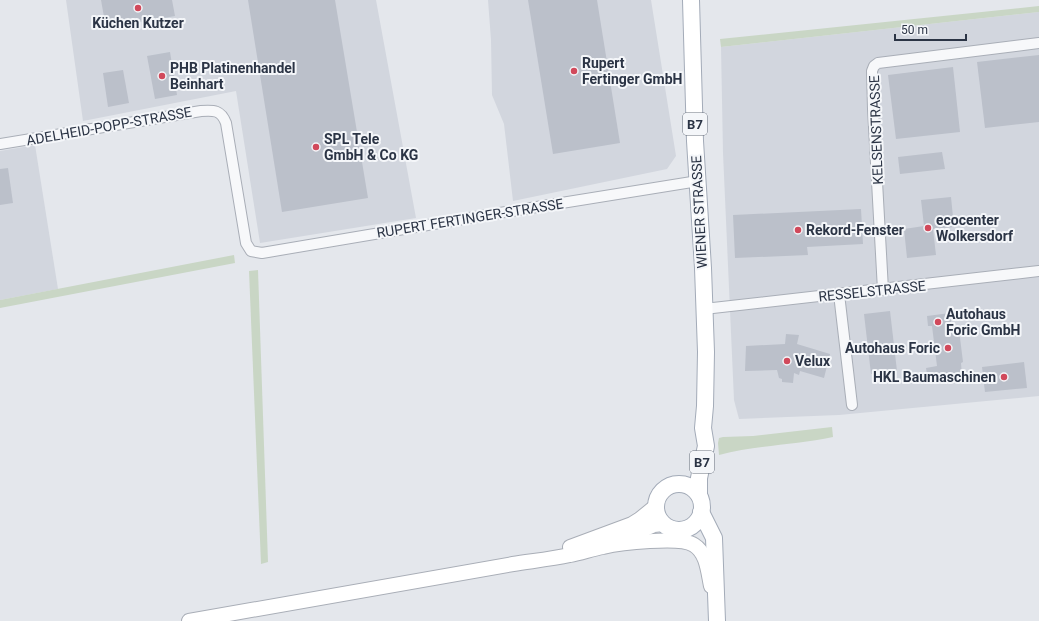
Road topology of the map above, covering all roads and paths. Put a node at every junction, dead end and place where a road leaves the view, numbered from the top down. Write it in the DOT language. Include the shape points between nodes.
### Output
graph roads {
  1 [pos="691,0"];
  2 [pos="1039,43"];
  3 [pos="0,144"];
  4 [pos="698,181"];
  5 [pos="246,243"];
  6 [pos="1039,271"];
  7 [pos="883,290"];
  8 [pos="839,294"];
  9 [pos="704,309"];
  10 [pos="852,405"];
  11 [pos="703,428"];
  12 [pos="679,484"];
  13 [pos="699,495"];
  14 [pos="656,506"];
  15 [pos="701,512"];
  16 [pos="663,524"];
  17 [pos="687,528"];
  18 [pos="604,547"];
  19 [pos="715,554"];
  20 [pos="513,564"];
  21 [pos="717,619"];
  22 [pos="189,621"];
  1 -- 4 [label="main road, WIENER STRASSE / B7"];
  2 -- 7 [label="street, KELSENSTRASSE" via="878,63 874,66 873,109"];
  3 -- 5 [label="street, ADELHEID-POPP-STRASSE" via="201,111 219,112 224,116 226,123"];
  4 -- 5 [label="street, RUPERT FERTINGER-STRASSE" via="262,253 251,250"];
  4 -- 9 [label="main road, WIENER STRASSE / B7"];
  6 -- 7 [label="street, RESSELSTRASSE"];
  7 -- 8 [label="street, RESSELSTRASSE"];
  8 -- 9 [label="street, RESSELSTRASSE"];
  8 -- 10 [label="street"];
  9 -- 11 [label="main road, WIENER STRASSE / B7" via="706,352"];
  11 -- 12 [label="main road, B7" via="691,468"];
  11 -- 13 [label="main road, B7" via="706,446 699,478"];
  12 -- 13 [label="main road, B7" via="688,485"];
  12 -- 14 [label="main road, B7" via="665,489 658,496"];
  13 -- 15 [label="main road, B7"];
  14 -- 16 [label="main road"];
  14 -- 20 [label="main road" via="640,519 617,530"];
  15 -- 17 [label="main road" via="696,522"];
  15 -- 19 [label="main road, B7" via="714,538"];
  16 -- 17 [label="main road" via="677,530"];
  16 -- 18 [label="main road" via="654,525"];
  17 -- 19 [label="main road" via="701,535"];
  18 -- 20 [label="main road"];
  18 -- 21 [label="main road" via="672,540 693,544 705,560"];
  19 -- 21 [label="main road, B7"];
  20 -- 22 [label="main road"];
}
